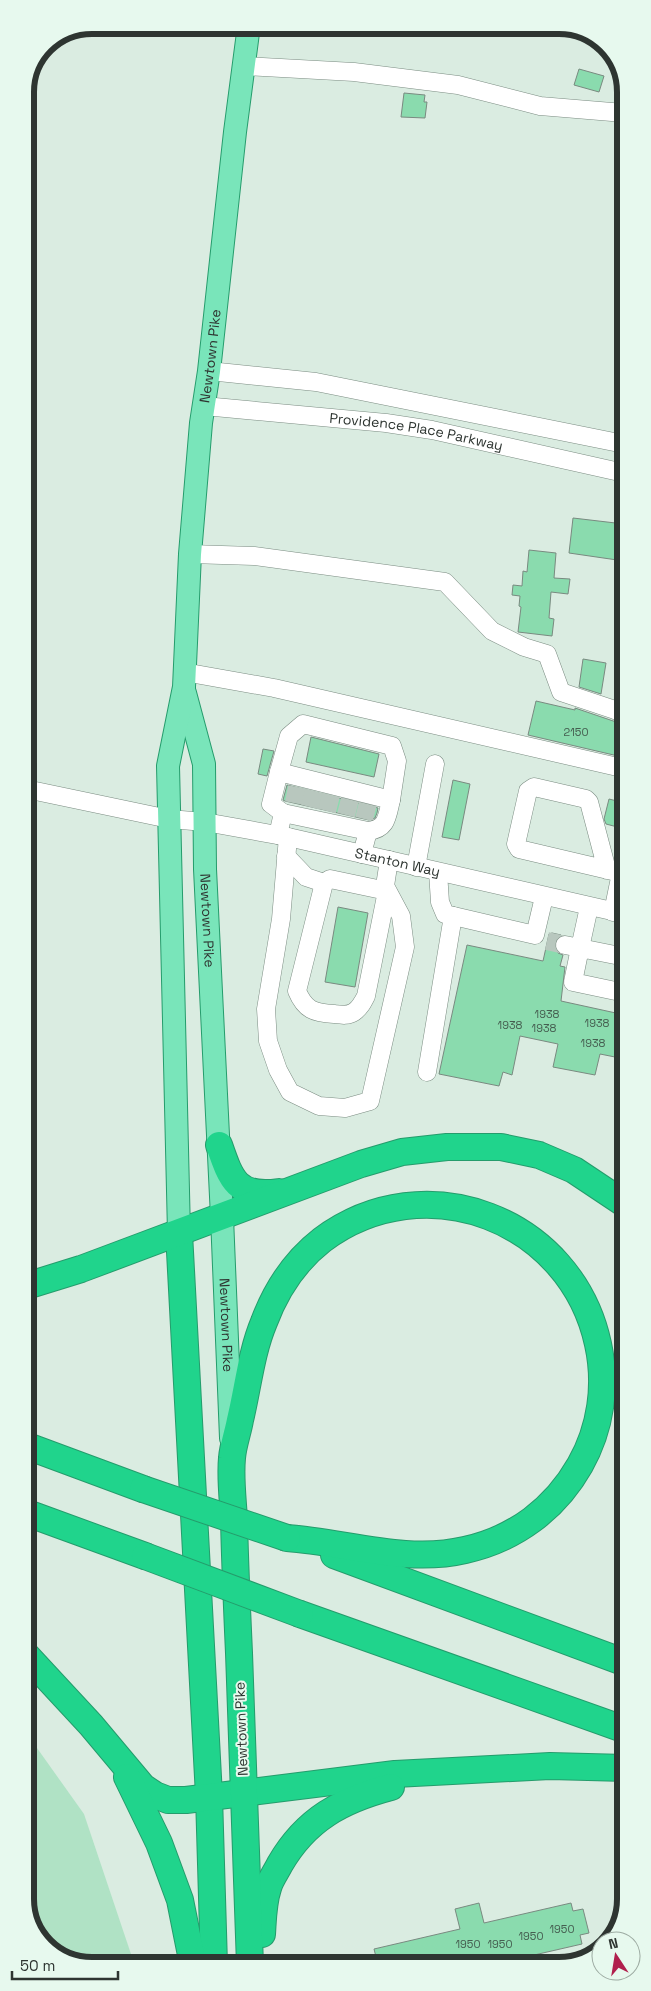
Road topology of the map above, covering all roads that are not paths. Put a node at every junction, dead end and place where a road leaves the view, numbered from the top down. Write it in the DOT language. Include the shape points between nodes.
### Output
graph roads {
  1 [pos="248,34"];
  2 [pos="243,66"];
  3 [pos="617,112"];
  4 [pos="209,371"];
  5 [pos="204,406"];
  6 [pos="617,443"];
  7 [pos="617,471"];
  8 [pos="190,554"];
  9 [pos="184,679"];
  10 [pos="617,712"];
  11 [pos="435,764"];
  12 [pos="617,767"];
  13 [pos="279,772"];
  14 [pos="34,792"];
  15 [pos="301,799"];
  16 [pos="391,800"];
  17 [pos="329,803"];
  18 [pos="348,808"];
  19 [pos="366,816"];
  20 [pos="169,819"];
  21 [pos="204,822"];
  22 [pos="283,836"];
  23 [pos="362,854"];
  24 [pos="286,856"];
  25 [pos="390,860"];
  26 [pos="617,866"];
  27 [pos="416,867"];
  28 [pos="617,871"];
  29 [pos="438,872"];
  30 [pos="324,883"];
  31 [pos="387,891"];
  32 [pos="544,896"];
  33 [pos="589,907"];
  34 [pos="617,913"];
  35 [pos="453,916"];
  36 [pos="573,946"];
  37 [pos="617,955"];
  38 [pos="617,991"];
  39 [pos="427,1072"];
  40 [pos="219,1145"];
  41 [pos="292,1190"];
  42 [pos="617,1199"];
  43 [pos="222,1217"];
  44 [pos="179,1233"];
  45 [pos="34,1284"];
  46 [pos="34,1449"];
  47 [pos="232,1456"];
  48 [pos="34,1516"];
  49 [pos="287,1538"];
  50 [pos="617,1660"];
  51 [pos="34,1664"];
  52 [pos="617,1727"];
  53 [pos="118,1759"];
  54 [pos="617,1768"];
  55 [pos="452,1772"];
  56 [pos="243,1793"];
  57 [pos="209,1796"];
  58 [pos="191,1957"];
  59 [pos="214,1957"];
  60 [pos="250,1957"];
  61 [pos="262,1957"];
  1 -- 2 [label="main road, Newtown Pike"];
  2 -- 3 [label="street" via="354,72 458,85 540,106"];
  2 -- 4 [label="main road, Newtown Pike"];
  4 -- 5 [label="main road, Newtown Pike"];
  4 -- 6 [label="street, Providence Place Parkway" via="316,382"];
  5 -- 7 [label="street, Providence Place Parkway" via="432,430"];
  5 -- 8 [label="main road, Newtown Pike"];
  8 -- 9 [label="main road, Newtown Pike"];
  8 -- 10 [label="street" via="254,556 445,582 492,631 547,654 561,692"];
  9 -- 12 [label="street" via="274,688"];
  9 -- 20 [label="main road, Newtown Pike" via="168,766"];
  9 -- 21 [label="main road, Newtown Pike" via="204,764"];
  11 -- 27 [label="street"];
  13 -- 15 [label="street"];
  13 -- 15 [label="street" via="271,804"];
  13 -- 16 [label="street" via="289,736 303,724 392,746 397,762"];
  14 -- 20 [label="street, Stanton Way"];
  15 -- 17 [label="street"];
  15 -- 17 [label="street"];
  15 -- 22 [label="street"];
  16 -- 19 [label="street"];
  16 -- 19 [label="street" via="385,822 378,830"];
  17 -- 18 [label="street"];
  17 -- 18 [label="street"];
  18 -- 19 [label="street"];
  18 -- 19 [label="street"];
  19 -- 23 [label="street"];
  20 -- 21 [label="street, Stanton Way"];
  20 -- 44 [label="main road, Newtown Pike"];
  21 -- 22 [label="street, Stanton Way"];
  21 -- 40 [label="main road, Newtown Pike"];
  22 -- 23 [label="street, Stanton Way"];
  22 -- 24 [label="street"];
  23 -- 25 [label="street, Stanton Way"];
  24 -- 30 [label="street" via="306,877"];
  24 -- 31 [label="street" via="281,919 266,1009 268,1040 290,1092 319,1106 345,1108 370,1101 405,947 401,916"];
  25 -- 27 [label="street, Stanton Way"];
  25 -- 31 [label="street"];
  26 -- 28 [label="street" via="586,799 530,788 516,844 519,849"];
  27 -- 29 [label="street, Stanton Way"];
  29 -- 32 [label="street, Stanton Way"];
  29 -- 35 [label="street" via="440,902 445,914"];
  30 -- 31 [label="street" via="330,879"];
  30 -- 31 [label="street" via="297,991 300,1000 318,1013 352,1013 366,996"];
  32 -- 33 [label="street, Stanton Way"];
  32 -- 35 [label="street" via="541,938"];
  33 -- 34 [label="street, Stanton Way"];
  33 -- 36 [label="street"];
  35 -- 39 [label="street"];
  36 -- 37 [label="street"];
  36 -- 38 [label="street" via="573,982"];
  40 -- 41 [label="highway" via="231,1176 246,1190 266,1194"];
  40 -- 43 [label="main road, Newtown Pike"];
  41 -- 42 [label="highway" via="402,1152 447,1147 501,1147 539,1155 574,1170"];
  41 -- 43 [label="highway"];
  43 -- 44 [label="highway"];
  43 -- 47 [label="main road, Newtown Pike"];
  44 -- 45 [label="highway"];
  44 -- 57 [label="highway, Newtown Pike"];
  46 -- 49 [label="highway, bridge"];
  47 -- 49 [label="highway" via="251,1363 276,1294 297,1265 321,1241 349,1224 374,1213 400,1207 457,1207 524,1233 544,1248 573,1282 588,1310 597,1339 602,1366 602,1395 589,1449 558,1497 540,1515 518,1530 462,1551 390,1553"];
  47 -- 56 [label="highway, Newtown Pike"];
  48 -- 52 [label="highway, bridge"];
  49 -- 50 [label="highway"];
  51 -- 53 [label="highway"];
  53 -- 57 [label="highway" via="155,1796 168,1800"];
  53 -- 58 [label="highway" via="159,1843 180,1900"];
  54 -- 55 [label="highway" via="550,1766"];
  55 -- 56 [label="highway" via="395,1774"];
  55 -- 61 [label="highway" via="346,1801 309,1826 294,1842 268,1887 263,1916"];
  56 -- 57 [label="highway"];
  56 -- 60 [label="highway, Newtown Pike"];
  57 -- 59 [label="highway, Newtown Pike"];
}
